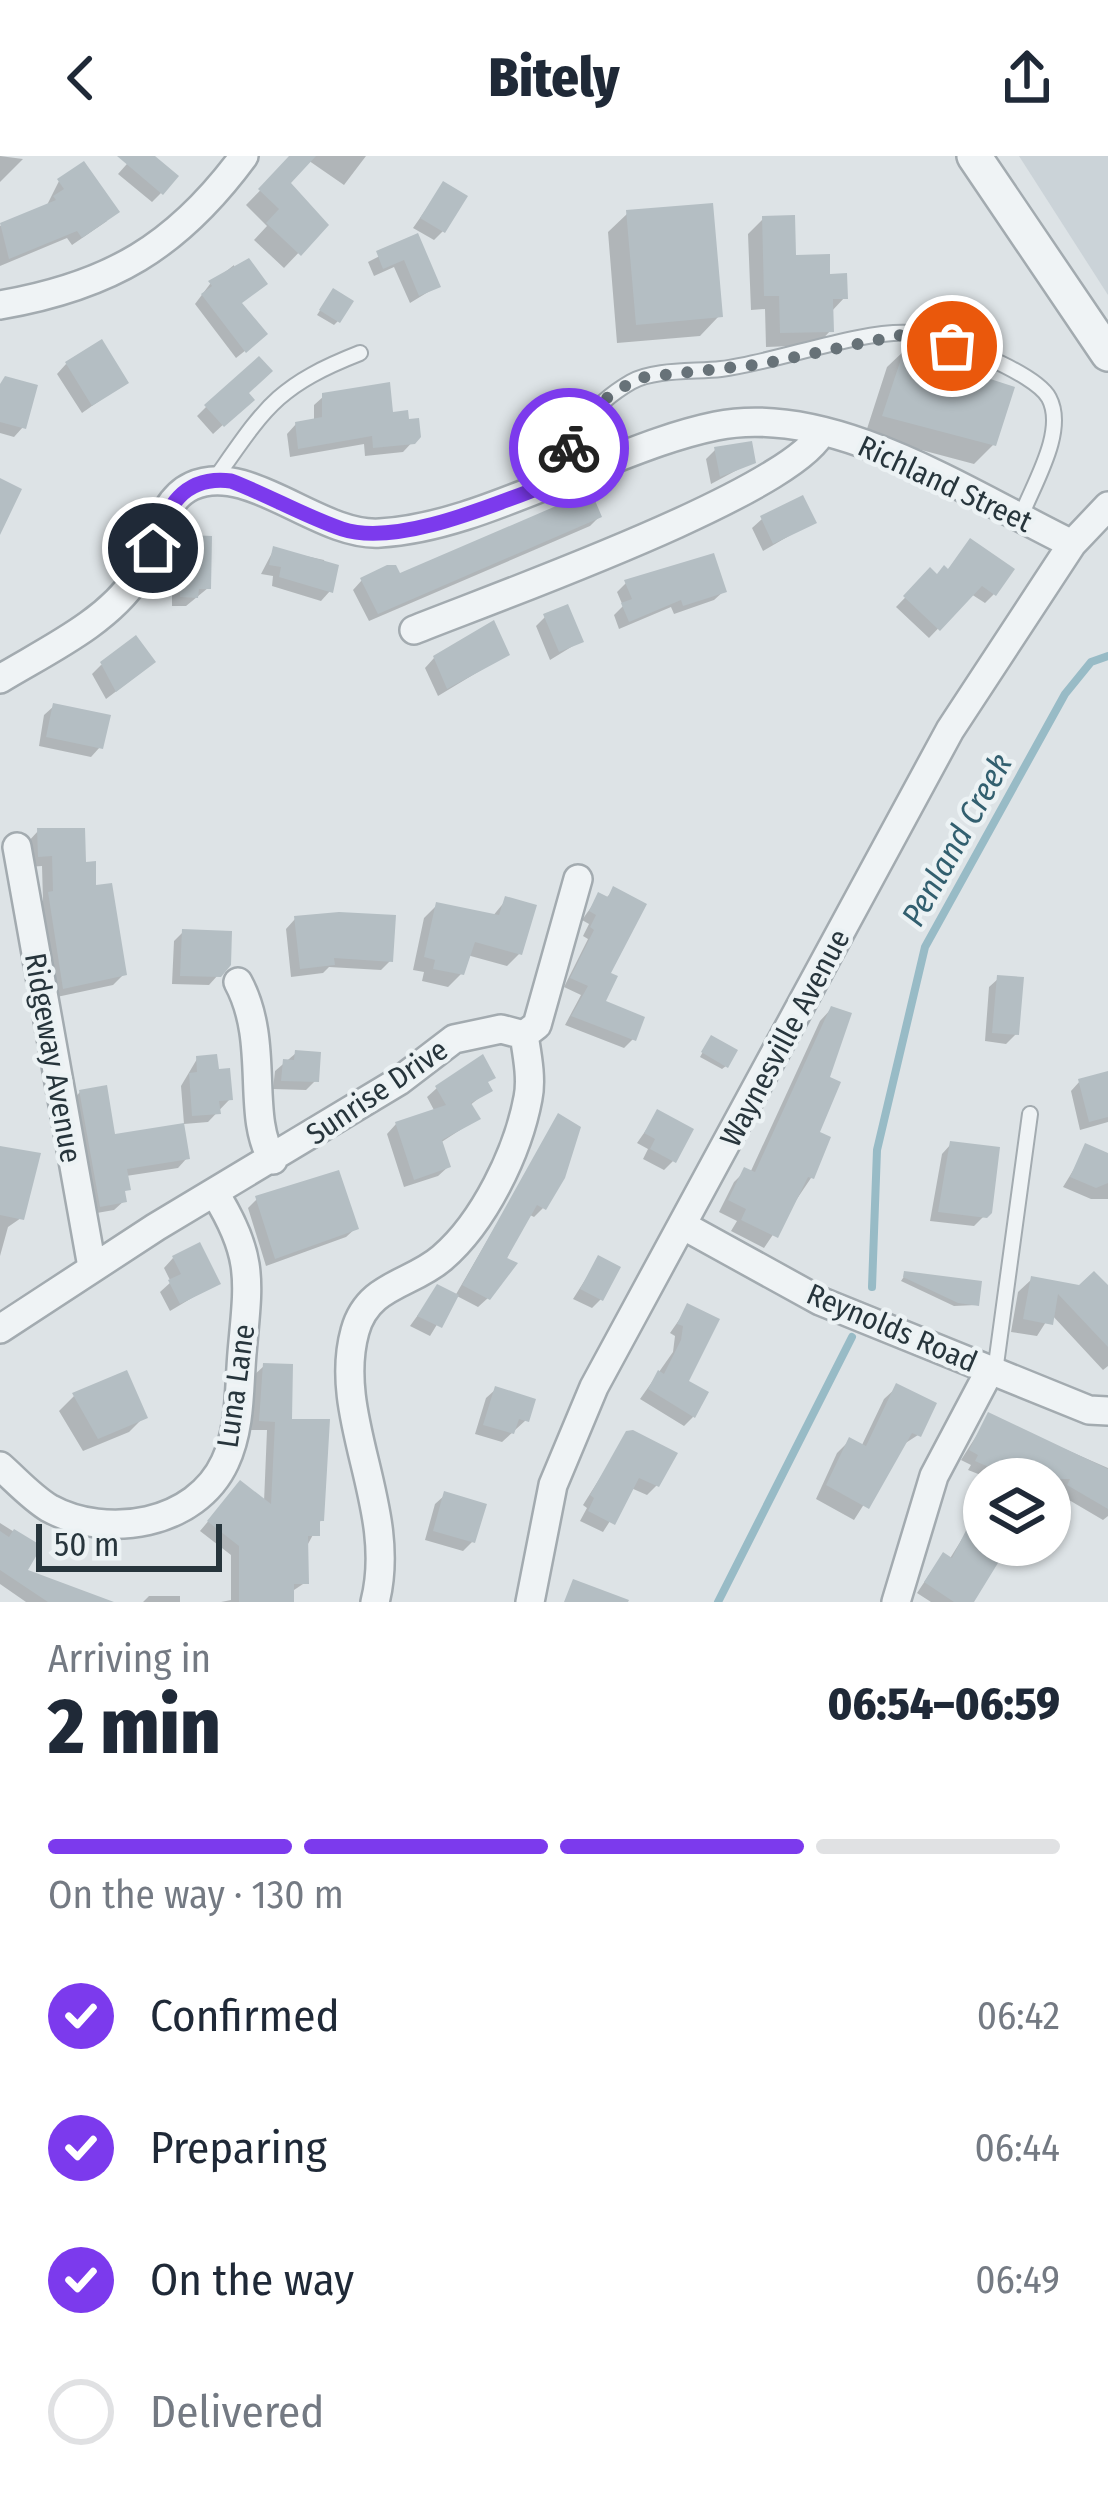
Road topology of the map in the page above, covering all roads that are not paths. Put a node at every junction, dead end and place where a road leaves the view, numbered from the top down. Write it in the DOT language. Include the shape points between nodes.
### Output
graph roads {
  1 [pos="244,156"];
  2 [pos="974,156"];
  3 [pos="0,305"];
  4 [pos="360,353"];
  5 [pos="1108,354"];
  6 [pos="822,430"];
  7 [pos="214,479"];
  8 [pos="557,481"];
  9 [pos="1108,506"];
  10 [pos="1020,518"];
  11 [pos="1072,544"];
  12 [pos="414,630"];
  13 [pos="0,679"];
  14 [pos="17,847"];
  15 [pos="578,879"];
  16 [pos="238,982"];
  17 [pos="524,1035"];
  18 [pos="1030,1114"];
  19 [pos="273,1160"];
  20 [pos="216,1195"];
  21 [pos="684,1226"];
  22 [pos="92,1267"];
  23 [pos="0,1329"];
  24 [pos="993,1371"];
  25 [pos="1108,1411"];
  26 [pos="0,1466"];
  27 [pos="375,1602"];
  28 [pos="530,1602"];
  29 [pos="896,1602"];
  1 -- 3 [label="street" via="185,224 107,278"];
  2 -- 5 [label="street"];
  4 -- 7 [label="lane" via="302,376 270,401"];
  6 -- 8 [label="street, Richland Street" via="719,425"];
  6 -- 10 [label="street, Richland Street"];
  6 -- 12 [label="street" via="794,464 696,514"];
  7 -- 8 [label="street, Richland Street" via="345,530 380,533"];
  7 -- 13 [label="street" via="174,500 135,580 112,606"];
  8 -- 10 [label="lane" via="576,428 637,378 762,364 911,333 992,359 1050,399 1055,427"];
  9 -- 11 [label="street, Waynesville Avenue"];
  10 -- 11 [label="street, Richland Street"];
  11 -- 21 [label="street, Waynesville Avenue" via="950,730"];
  14 -- 22 [label="street, Ridgeway Avenue"];
  15 -- 17 [label="street" via="537,1025"];
  16 -- 19 [label="street" via="257,1025 262,1132"];
  17 -- 19 [label="street, Sunrise Drive" via="501,1029 454,1039"];
  17 -- 27 [label="street" via="529,1097 489,1200 444,1257 376,1294 355,1331 352,1381 382,1536"];
  18 -- 24 [label="lane"];
  19 -- 20 [label="street, Sunrise Drive"];
  20 -- 22 [label="street, Sunrise Drive"];
  20 -- 26 [label="street, Luna Lane" via="249,1269 236,1421 216,1478 188,1506 122,1524 48,1507"];
  21 -- 24 [label="street, Reynolds Road" via="820,1300"];
  21 -- 28 [label="street, Waynesville Avenue" via="594,1387 553,1485"];
  22 -- 23 [label="street, Sunrise Drive"];
  24 -- 25 [label="street, Reynolds Road"];
  24 -- 29 [label="street" via="934,1476"];
}
